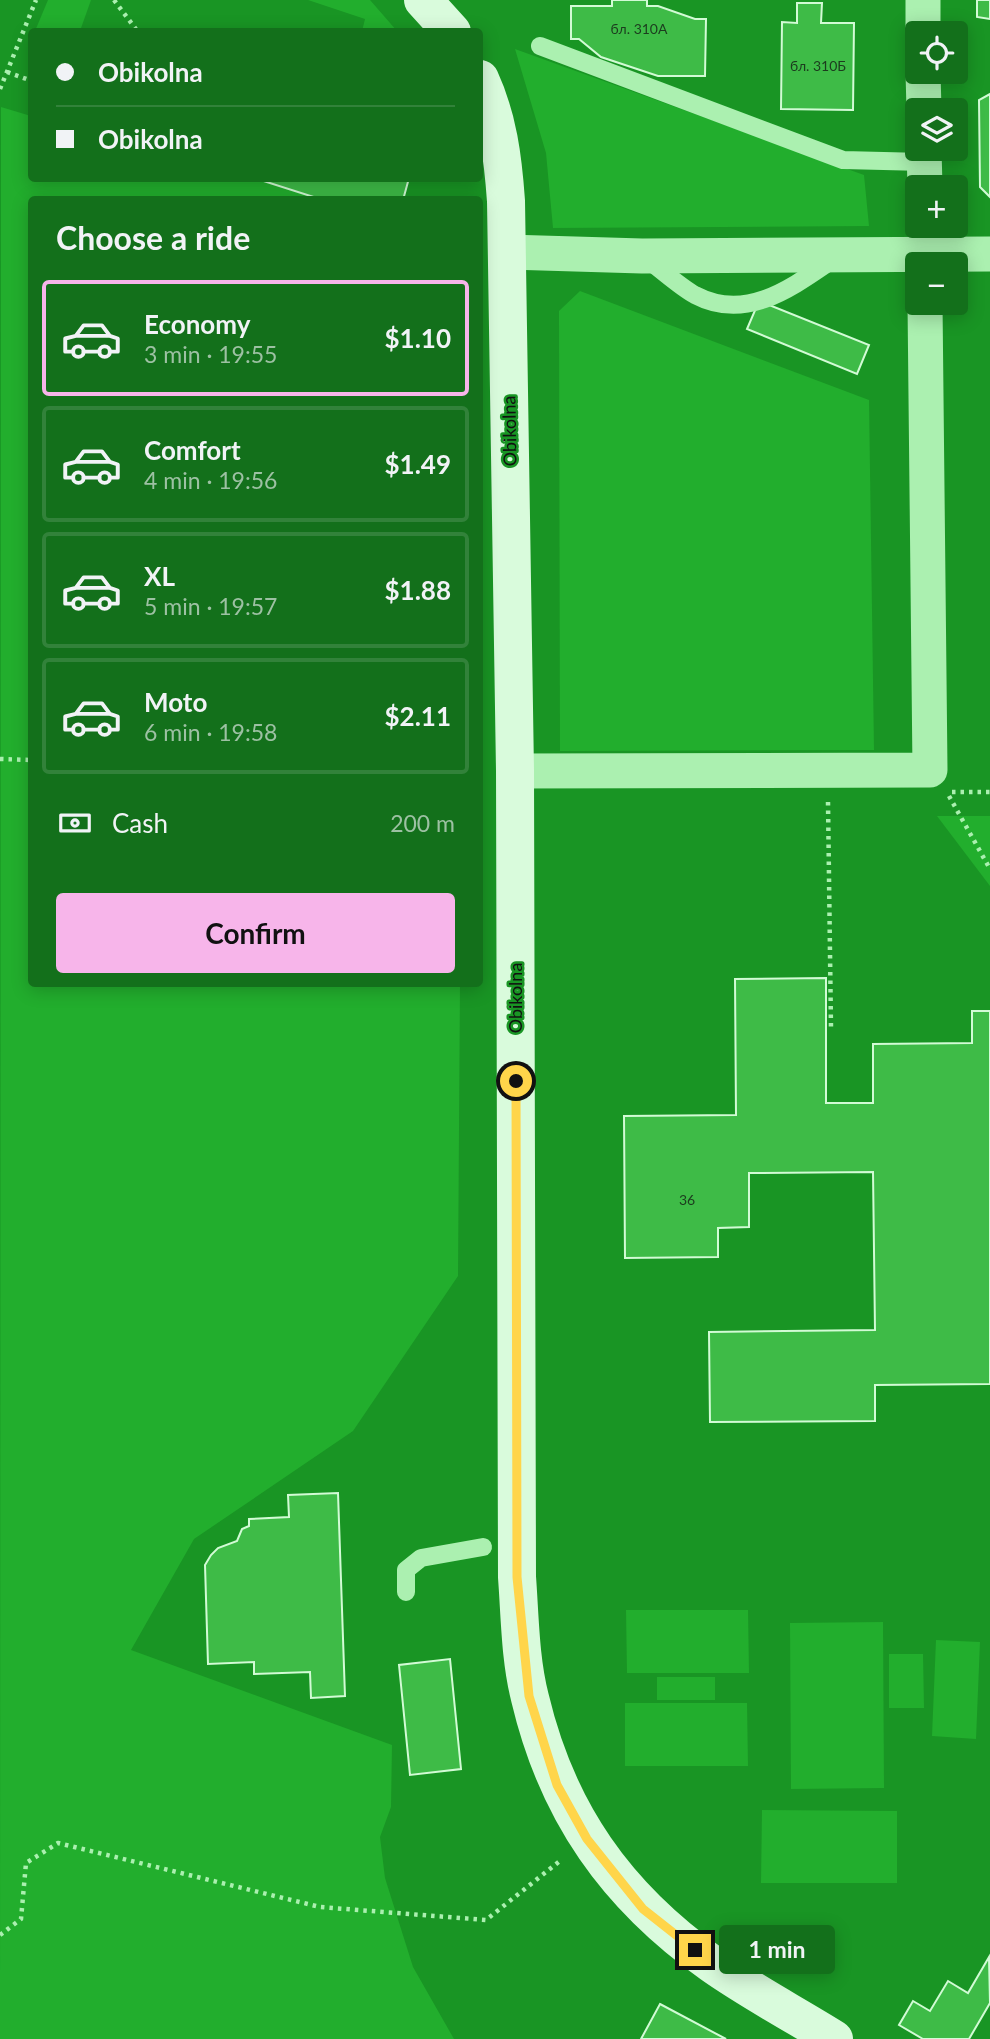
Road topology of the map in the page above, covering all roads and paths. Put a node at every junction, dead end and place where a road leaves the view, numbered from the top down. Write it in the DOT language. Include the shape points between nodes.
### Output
graph roads {
  1 [pos="36,0"];
  2 [pos="114,0"];
  3 [pos="423,0"];
  4 [pos="923,0"];
  5 [pos="923,21"];
  6 [pos="135,28"];
  7 [pos="448,28"];
  8 [pos="540,46"];
  9 [pos="7,72"];
  10 [pos="28,80"];
  11 [pos="483,85"];
  12 [pos="0,89"];
  13 [pos="924,166"];
  14 [pos="925,248"];
  15 [pos="507,252"];
  16 [pos="990,254"];
  17 [pos="839,255"];
  18 [pos="642,256"];
  19 [pos="926,315"];
  20 [pos="0,759"];
  21 [pos="28,760"];
  22 [pos="515,771"];
  23 [pos="828,771"];
  24 [pos="990,792"];
  25 [pos="990,869"];
  26 [pos="831,1028"];
  27 [pos="483,1547"];
  28 [pos="406,1592"];
  29 [pos="587,1839"];
  30 [pos="0,1935"];
  31 [pos="834,2039"];
  1 -- 9 [label="path"];
  2 -- 6 [label="path"];
  3 -- 7 [label="street"];
  4 -- 5 [label="street"];
  8 -- 13 [label="lane" via="844,160"];
  9 -- 10 [label="path"];
  9 -- 12 [label="path"];
  11 -- 15 [label="street, Obikolna" via="502,149"];
  14 -- 16 [label="street"];
  14 -- 17 [label="street"];
  15 -- 18 [label="street"];
  15 -- 22 [label="street, Obikolna"];
  17 -- 18 [label="street"];
  17 -- 18 [label="lane" via="788,289 729,307 695,295"];
  19 -- 23 [label="street" via="930,770"];
  20 -- 21 [label="path"];
  22 -- 23 [label="street"];
  22 -- 29 [label="street, Obikolna" via="519,1604 529,1696 541,1739 557,1785"];
  23 -- 26 [label="path"];
  24 -- 25 [label="path" via="946,792"];
  27 -- 28 [label="lane" via="421,1558 406,1570"];
  29 -- 30 [label="path" via="486,1920 320,1907 58,1843 26,1863 21,1919"];
  29 -- 31 [label="street, Obikolna" via="643,1909 712,1964"];
}
